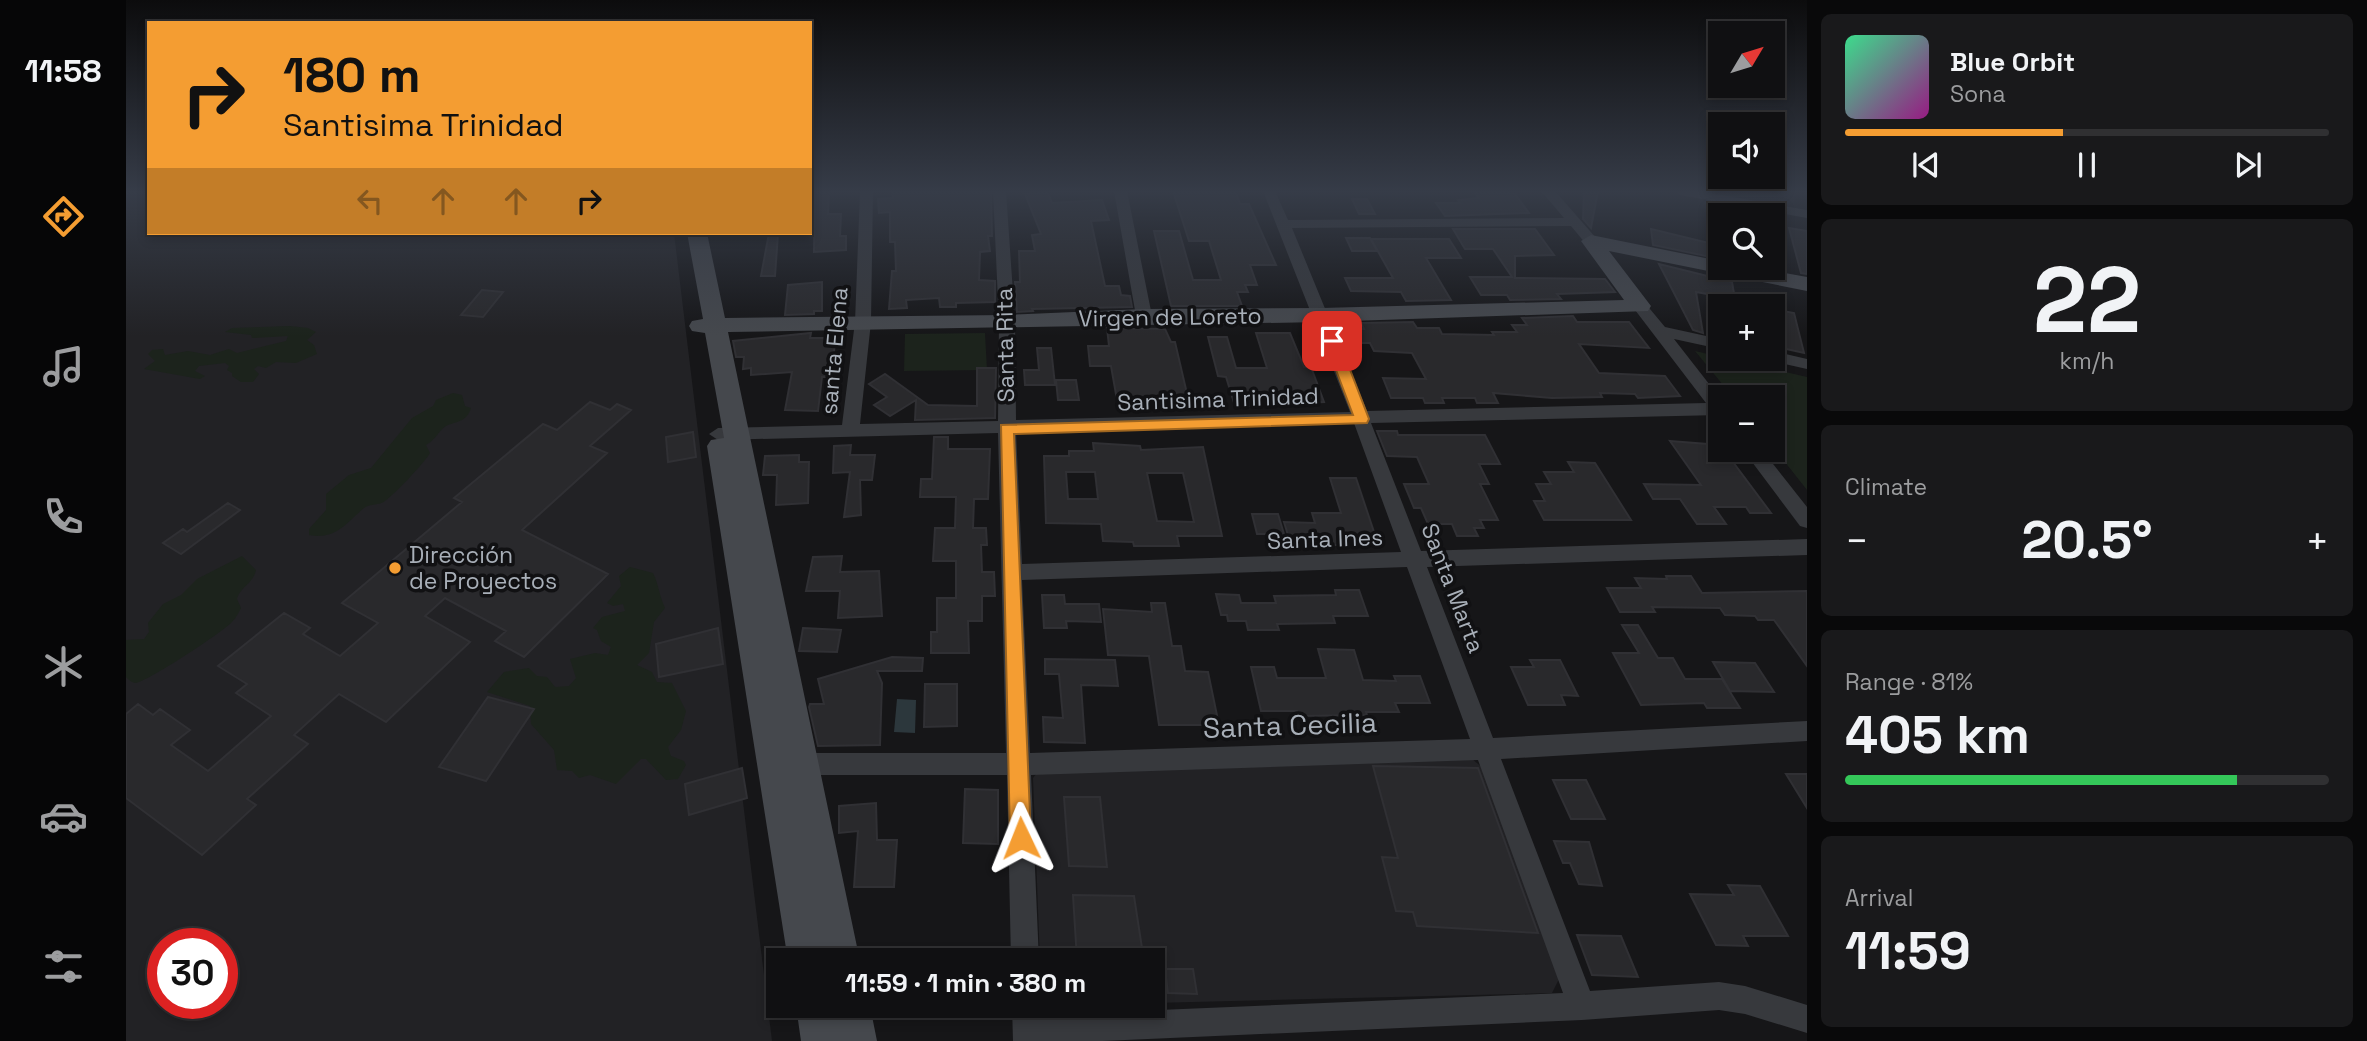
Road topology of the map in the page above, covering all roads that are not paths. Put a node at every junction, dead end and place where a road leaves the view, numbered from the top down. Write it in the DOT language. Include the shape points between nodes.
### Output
graph roads {
  1 [pos="686,240"];
  2 [pos="698,240"];
  3 [pos="865,240"];
  4 [pos="1002,240"];
  5 [pos="1129,240"];
  6 [pos="1290,240"];
  7 [pos="1591,241"];
  8 [pos="1708,265"];
  9 [pos="1785,280"];
  10 [pos="1807,284"];
  11 [pos="1640,306"];
  12 [pos="1322,315"];
  13 [pos="1144,316"];
  14 [pos="863,321"];
  15 [pos="1007,322"];
  16 [pos="708,326"];
  17 [pos="1659,331"];
  18 [pos="1708,341"];
  19 [pos="1785,359"];
  20 [pos="1807,364"];
  21 [pos="1708,394"];
  22 [pos="1708,409"];
  23 [pos="1362,419"];
  24 [pos="1007,429"];
  25 [pos="850,432"];
  26 [pos="728,434"];
  27 [pos="1761,462"];
  28 [pos="1807,521"];
  29 [pos="1807,547"];
  30 [pos="1414,561"];
  31 [pos="1012,572"];
  32 [pos="1807,731"];
  33 [pos="1487,749"];
  34 [pos="1018,764"];
  35 [pos="788,765"];
  36 [pos="807,948"];
  37 [pos="837,948"];
  38 [pos="1025,948"];
  39 [pos="1582,1006"];
  40 [pos="818,1018"];
  41 [pos="851,1018"];
  42 [pos="1807,1019"];
  43 [pos="1027,1026"];
  44 [pos="822,1041"];
  45 [pos="856,1041"];
  1 -- 16 [label="street"];
  2 -- 16 [label="street"];
  3 -- 14 [label="street, santa Elena"];
  4 -- 15 [label="street, Santa Rita"];
  5 -- 13 [label="street"];
  6 -- 12 [label="street, Santa Marta"];
  7 -- 8 [label="street"];
  7 -- 11 [label="street"];
  9 -- 10 [label="street"];
  11 -- 12 [label="street, Virgen de Loreto"];
  11 -- 17 [label="street"];
  12 -- 13 [label="street, Virgen de Loreto"];
  12 -- 23 [label="street, Santa Marta"];
  13 -- 15 [label="street, Virgen de Loreto"];
  14 -- 15 [label="street, Virgen de Loreto"];
  14 -- 16 [label="street, Virgen de Loreto"];
  14 -- 25 [label="street, santa Elena"];
  15 -- 24 [label="street, Santa Rita"];
  16 -- 26 [label="street"];
  17 -- 18 [label="street"];
  17 -- 21 [label="street"];
  19 -- 20 [label="street"];
  22 -- 23 [label="street, Santisima Trinidad"];
  23 -- 24 [label="street, Santisima Trinidad"];
  23 -- 30 [label="street, Santa Marta"];
  24 -- 25 [label="street, Santisima Trinidad"];
  24 -- 31 [label="street, Santa Rita"];
  25 -- 26 [label="street, Santisima Trinidad"];
  26 -- 35 [label="street"];
  27 -- 28 [label="street"];
  29 -- 30 [label="street, Santa Ines"];
  30 -- 31 [label="street, Santa Ines"];
  30 -- 33 [label="street, Santa Marta"];
  31 -- 34 [label="street, Santa Rita"];
  32 -- 33 [label="street, Santa Cecilia"];
  33 -- 34 [label="street, Santa Cecilia"];
  33 -- 39 [label="street, Santa Marta"];
  34 -- 35 [label="street, Santa Cecilia"];
  34 -- 38 [label="street, Santa Rita"];
  35 -- 36 [label="street"];
  35 -- 37 [label="street"];
  39 -- 42 [label="street" via="1719,996"];
  39 -- 43 [label="street"];
  40 -- 44 [label="street"];
  41 -- 45 [label="street"];
}
